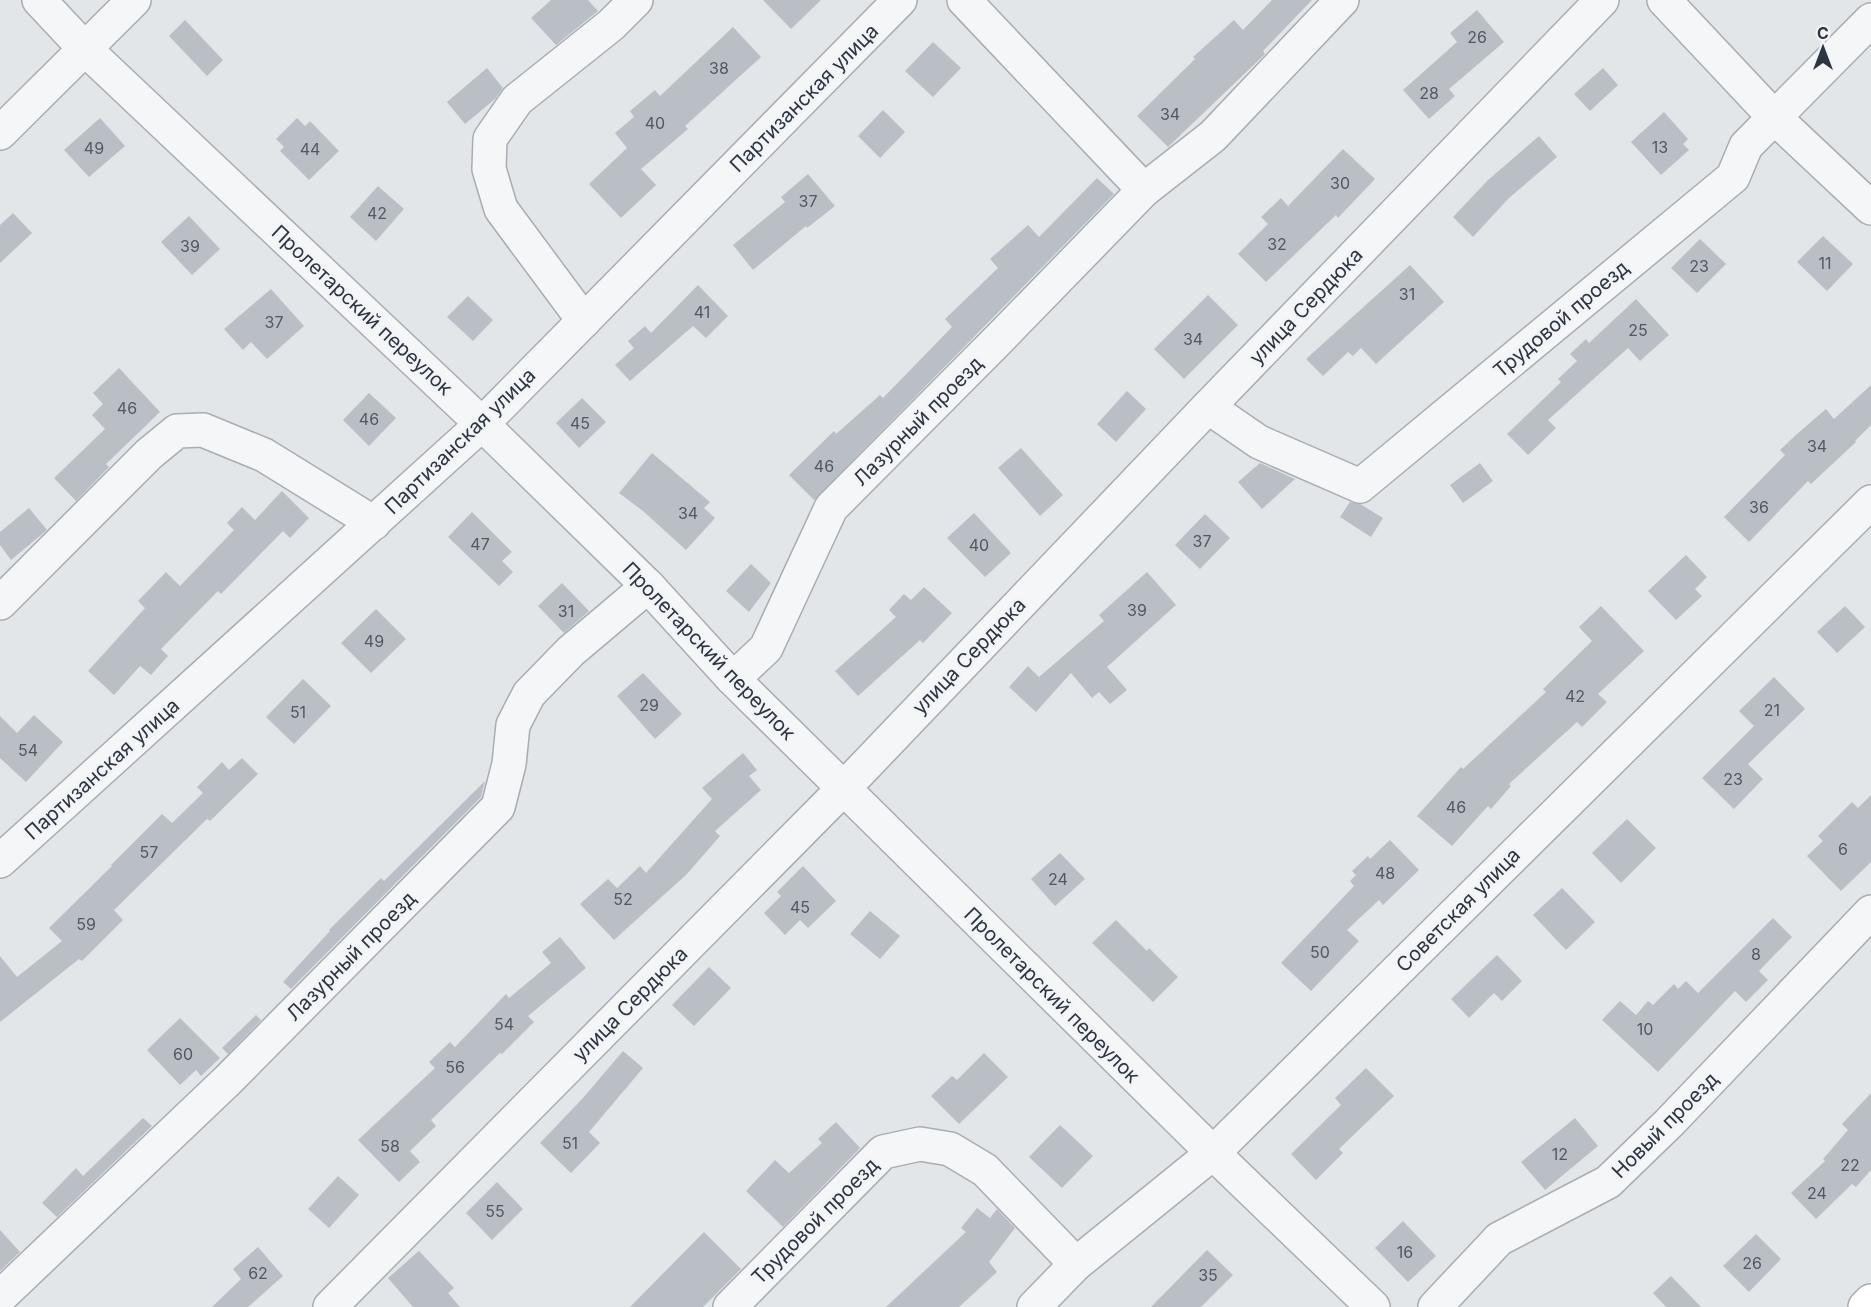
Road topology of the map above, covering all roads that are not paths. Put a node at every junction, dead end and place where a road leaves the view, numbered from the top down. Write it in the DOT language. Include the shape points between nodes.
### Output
graph roads {
  1 [pos="39,0"];
  2 [pos="134,0"];
  3 [pos="636,0"];
  4 [pos="900,0"];
  5 [pos="964,0"];
  6 [pos="1342,0"];
  7 [pos="1602,0"];
  8 [pos="1664,0"];
  9 [pos="1871,20"];
  10 [pos="84,48"];
  11 [pos="1774,117"];
  12 [pos="0,134"];
  13 [pos="1144,190"];
  14 [pos="1871,208"];
  15 [pos="584,321"];
  16 [pos="1208,406"];
  17 [pos="482,424"];
  18 [pos="1871,502"];
  19 [pos="374,523"];
  20 [pos="648,586"];
  21 [pos="0,603"];
  22 [pos="733,679"];
  23 [pos="844,788"];
  24 [pos="0,861"];
  25 [pos="1871,912"];
  26 [pos="1212,1153"];
  27 [pos="1076,1264"];
  28 [pos="0,1297"];
  29 [pos="1871,1301"];
  30 [pos="330,1307"];
  31 [pos="730,1307"];
  32 [pos="1034,1307"];
  33 [pos="1373,1307"];
  34 [pos="1435,1307"];
  35 [pos="1865,1307"];
  1 -- 10 [label="street, Пролетарский переулок"];
  2 -- 10 [label="street"];
  3 -- 15 [label="street" via="611,25 517,100 490,139 489,169 501,209"];
  4 -- 15 [label="street, Партизанская улица"];
  5 -- 13 [label="street"];
  6 -- 13 [label="street, Лазурный проезд" via="1213,136"];
  7 -- 16 [label="street, улица Сердюка"];
  8 -- 11 [label="street"];
  9 -- 11 [label="street, Трудовой проезд"];
  10 -- 12 [label="street"];
  10 -- 17 [label="street, Пролетарский переулок"];
  11 -- 14 [label="street"];
  11 -- 16 [label="street, Трудовой проезд" via="1746,146 1733,177 1360,486 1258,442"];
  13 -- 22 [label="street, Лазурный проезд" via="831,508 766,648"];
  15 -- 17 [label="street, Партизанская улица"];
  16 -- 23 [label="street, улица Сердюка"];
  17 -- 19 [label="street, Партизанская улица"];
  17 -- 20 [label="street, Пролетарский переулок"];
  18 -- 26 [label="street, Советская улица"];
  19 -- 21 [label="street" via="264,455 203,430 177,431 149,454"];
  19 -- 24 [label="street, Партизанская улица"];
  20 -- 22 [label="street, Пролетарский переулок"];
  20 -- 28 [label="street, Лазурный проезд" via="529,694 513,725 509,764 498,807 228,1080"];
  22 -- 23 [label="street, Пролетарский переулок"];
  23 -- 26 [label="street, Пролетарский переулок"];
  23 -- 30 [label="street, улица Сердюка"];
  25 -- 34 [label="street, Новый проезд" via="1608,1182 1499,1239"];
  26 -- 27 [label="street, Советская улица"];
  26 -- 33 [label="street, Пролетарский переулок"];
  27 -- 31 [label="street, Трудовой проезд" via="985,1170 950,1149 920,1144 883,1152"];
  27 -- 32 [label="street, Советская улица"];
  29 -- 35 [label="main road"];
}
